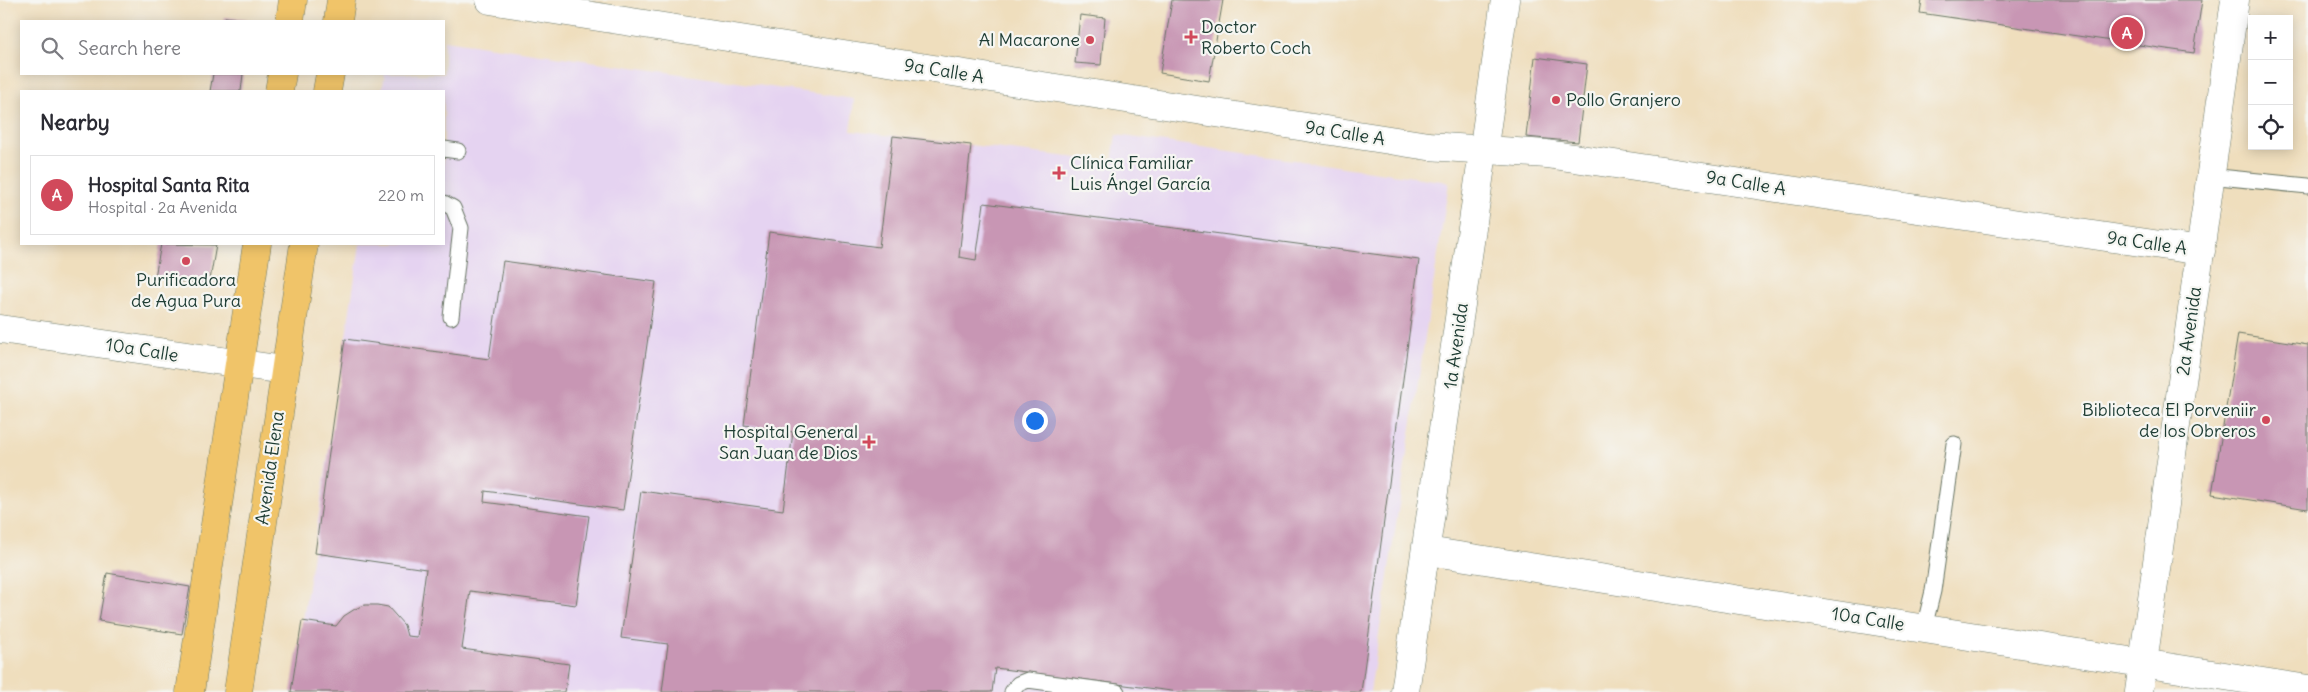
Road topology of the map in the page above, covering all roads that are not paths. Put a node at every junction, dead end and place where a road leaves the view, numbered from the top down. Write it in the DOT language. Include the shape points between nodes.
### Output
graph roads {
  1 [pos="293,0"];
  2 [pos="342,0"];
  3 [pos="490,0"];
  4 [pos="1505,0"];
  5 [pos="2235,0"];
  6 [pos="290,20"];
  7 [pos="338,20"];
  8 [pos="282,75"];
  9 [pos="330,75"];
  10 [pos="279,90"];
  11 [pos="327,90"];
  12 [pos="1484,150"];
  13 [pos="2209,176"];
  14 [pos="2308,186"];
  15 [pos="445,204"];
  16 [pos="257,245"];
  17 [pos="304,245"];
  18 [pos="2201,252"];
  19 [pos="451,317"];
  20 [pos="0,328"];
  21 [pos="239,363"];
  22 [pos="284,370"];
  23 [pos="1954,444"];
  24 [pos="1427,551"];
  25 [pos="1924,628"];
  26 [pos="2143,662"];
  27 [pos="2308,688"];
  28 [pos="190,692"];
  29 [pos="238,692"];
  30 [pos="1012,692"];
  31 [pos="1117,692"];
  32 [pos="1406,692"];
  33 [pos="2139,692"];
  1 -- 6 [label="main road"];
  2 -- 7 [label="main road"];
  3 -- 12 [label="street, 9a Calle A" via="1428,146"];
  4 -- 12 [label="street, 1a Avenida"];
  5 -- 13 [label="street, 2a Avenida"];
  8 -- 10 [label="main road"];
  9 -- 11 [label="main road"];
  12 -- 18 [label="street, 9a Calle A" via="1547,154"];
  12 -- 24 [label="street, 1a Avenida"];
  13 -- 14 [label="lane"];
  13 -- 18 [label="street, 2a Avenida"];
  15 -- 19 [label="lane" via="454,208 461,228"];
  16 -- 21 [label="main road"];
  17 -- 22 [label="main road, Avenida Elena"];
  18 -- 26 [label="street, 2a Avenida"];
  20 -- 21 [label="street, 10a Calle"];
  21 -- 22 [label="street, 10a Calle"];
  21 -- 28 [label="main road"];
  22 -- 29 [label="main road, Avenida Elena"];
  23 -- 25 [label="lane" via="1933,591"];
  24 -- 25 [label="street, 10a Calle"];
  24 -- 32 [label="street, 1a Avenida"];
  25 -- 26 [label="street, 10a Calle"];
  26 -- 27 [label="street, 10a Calle"];
  26 -- 33 [label="street, 2a Avenida"];
  30 -- 31 [label="lane" via="1018,684 1028,680"];
}
